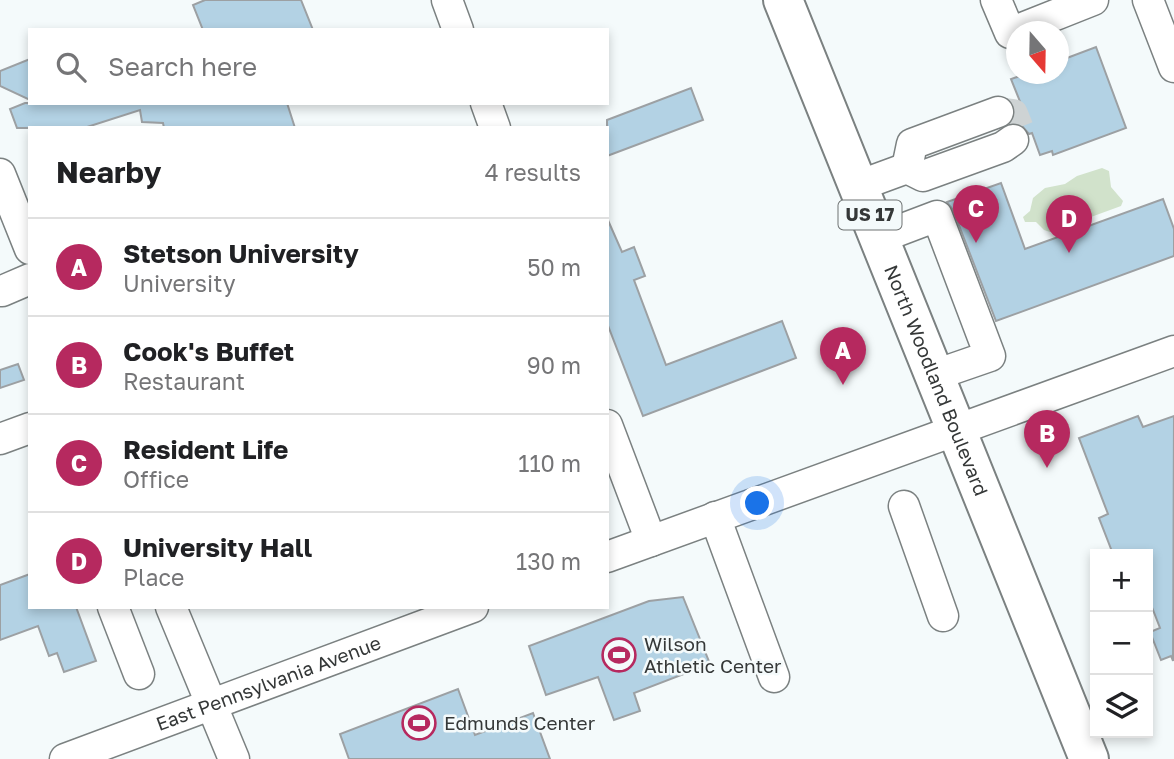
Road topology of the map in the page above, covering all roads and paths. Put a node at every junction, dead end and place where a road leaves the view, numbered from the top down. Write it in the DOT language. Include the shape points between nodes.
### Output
graph roads {
  1 [pos="447,0"];
  2 [pos="783,0"];
  3 [pos="996,0"];
  4 [pos="1093,0"];
  5 [pos="1148,0"];
  6 [pos="457,28"];
  7 [pos="1174,67"];
  8 [pos="487,105"];
  9 [pos="998,112"];
  10 [pos="494,126"];
  11 [pos="1013,140"];
  12 [pos="907,168"];
  13 [pos="2,186"];
  14 [pos="858,186"];
  15 [pos="879,238"];
  16 [pos="28,244"];
  17 [pos="28,280"];
  18 [pos="2,291"];
  19 [pos="1174,351"];
  20 [pos="934,375"];
  21 [pos="28,429"];
  22 [pos="609,430"];
  23 [pos="957,430"];
  24 [pos="0,439"];
  25 [pos="904,506"];
  26 [pos="715,517"];
  27 [pos="651,541"];
  28 [pos="609,556"];
  29 [pos="114,609"];
  30 [pos="172,609"];
  31 [pos="468,609"];
  32 [pos="943,616"];
  33 [pos="139,674"];
  34 [pos="774,677"];
  35 [pos="210,705"];
  36 [pos="65,759"];
  37 [pos="234,759"];
  38 [pos="1088,759"];
  1 -- 6 [label="street"];
  2 -- 14 [label="main road, North Woodland Boulevard / US 17"];
  3 -- 4 [label="street" via="1010,33"];
  5 -- 7 [label="street"];
  8 -- 10 [label="street"];
  9 -- 12 [label="street" via="912,144"];
  11 -- 12 [label="street" via="923,176"];
  12 -- 14 [label="street"];
  13 -- 16 [label="street"];
  14 -- 15 [label="main road, North Woodland Boulevard / US 17"];
  15 -- 20 [label="main road, North Woodland Boulevard / US 17"];
  15 -- 20 [label="street" via="937,216 990,356"];
  17 -- 18 [label="street"];
  19 -- 23 [label="street"];
  20 -- 23 [label="main road, North Woodland Boulevard / US 17"];
  21 -- 24 [label="street"];
  22 -- 27 [label="street"];
  23 -- 26 [label="street"];
  23 -- 38 [label="main road, North Woodland Boulevard / US 17"];
  25 -- 32 [label="street"];
  26 -- 27 [label="street"];
  26 -- 34 [label="street"];
  27 -- 28 [label="street"];
  29 -- 33 [label="street"];
  30 -- 35 [label="street"];
  31 -- 35 [label="street, East Pennsylvania Avenue"];
  35 -- 36 [label="street, East Pennsylvania Avenue"];
  35 -- 37 [label="street"];
}
